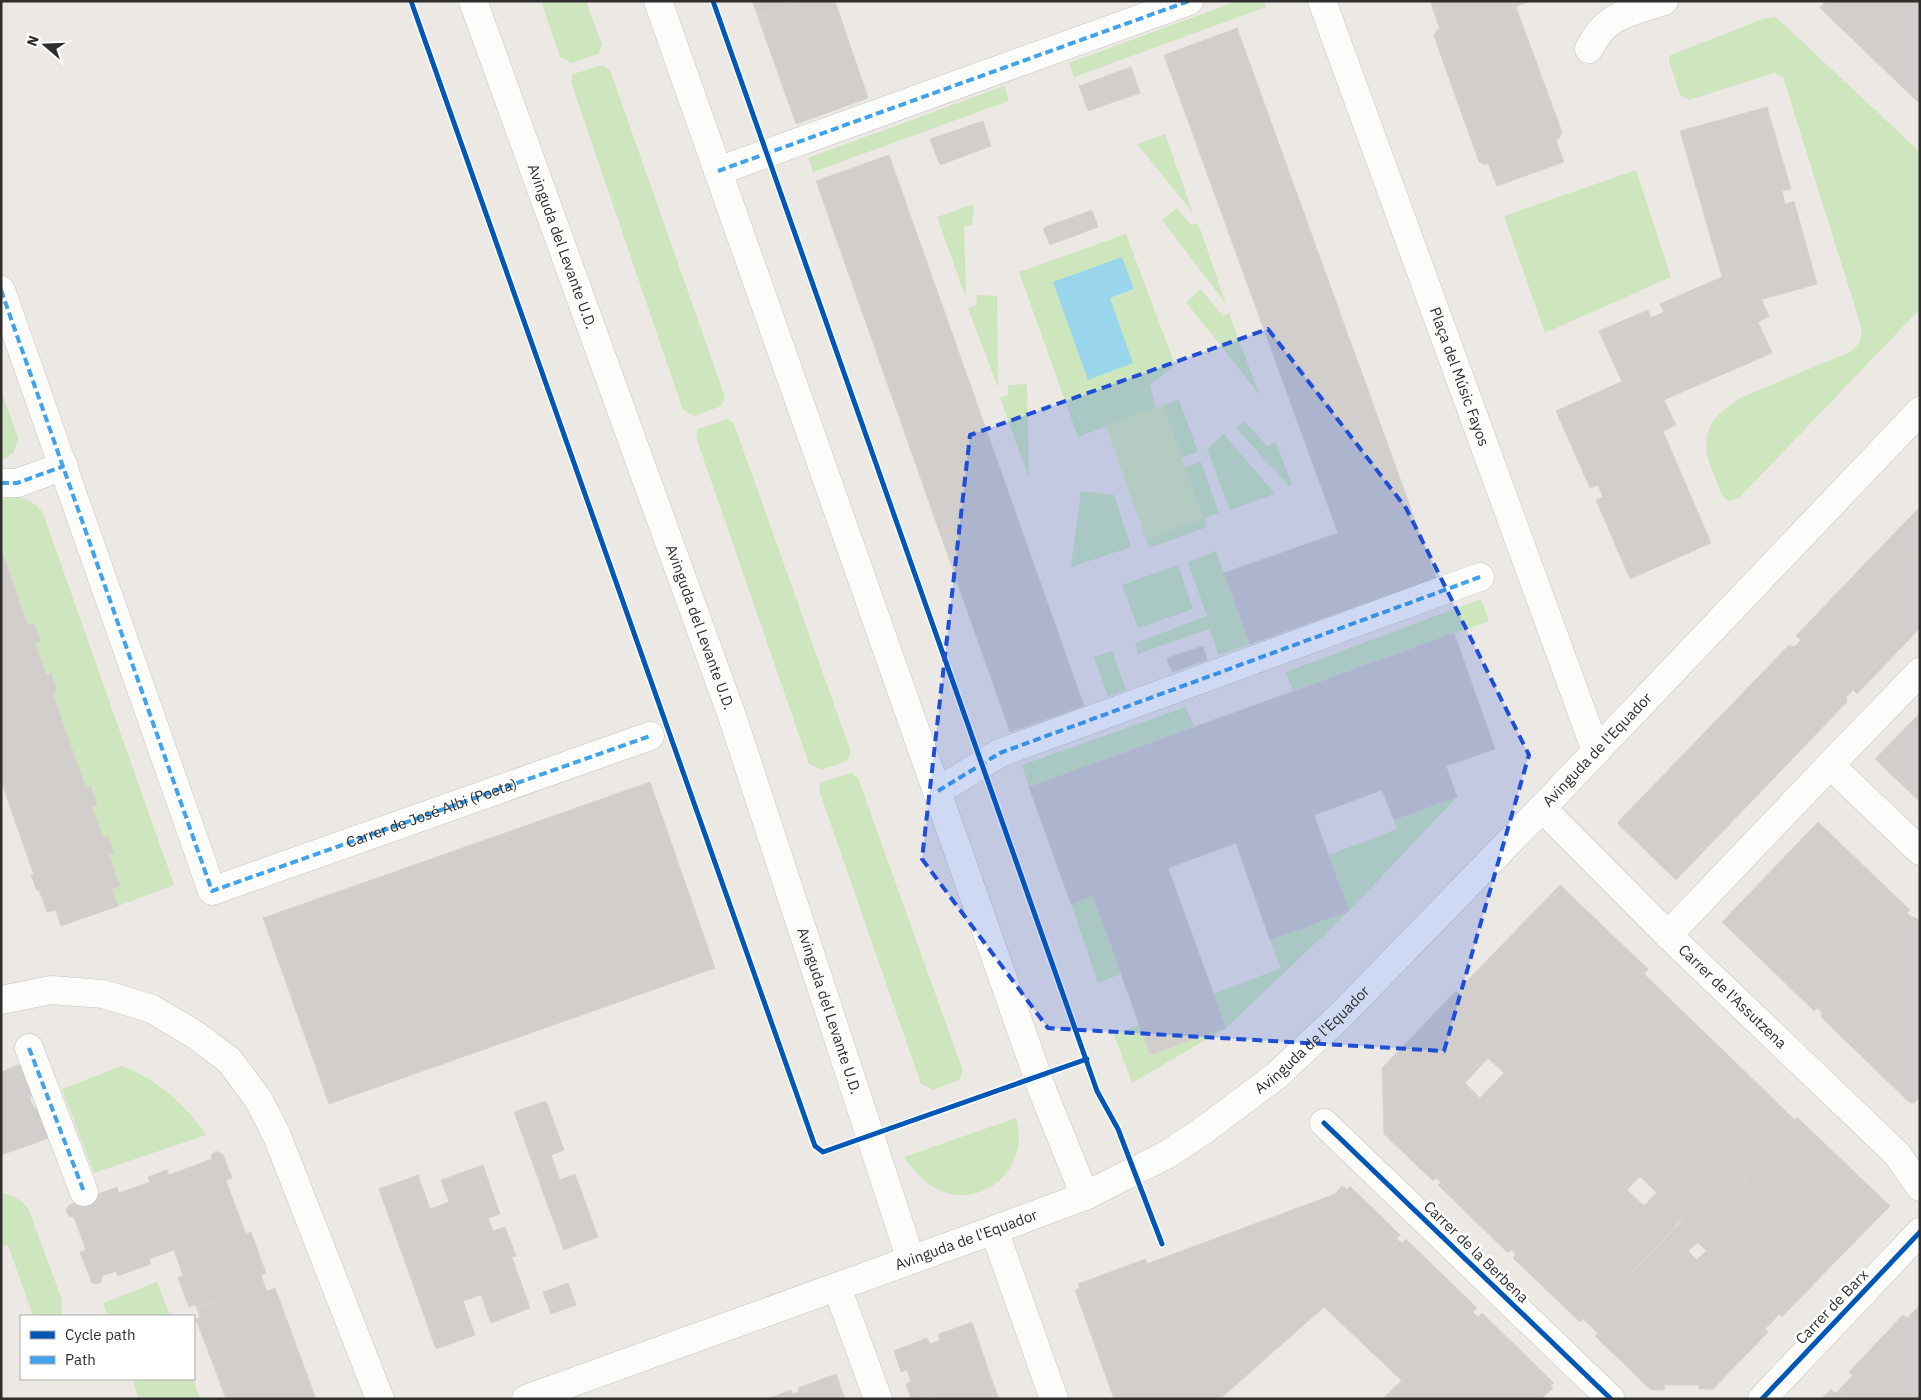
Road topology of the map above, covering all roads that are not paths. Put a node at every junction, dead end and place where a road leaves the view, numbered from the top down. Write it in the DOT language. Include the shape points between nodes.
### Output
graph roads {
  1 [pos="473,1"];
  2 [pos="658,1"];
  3 [pos="1189,1"];
  4 [pos="1322,1"];
  5 [pos="1664,1"];
  6 [pos="1589,49"];
  7 [pos="718,171"];
  8 [pos="1,290"];
  9 [pos="1920,411"];
  10 [pos="64,466"];
  11 [pos="1,483"];
  12 [pos="1480,577"];
  13 [pos="1920,672"];
  14 [pos="650,736"];
  15 [pos="1596,751"];
  16 [pos="1830,765"];
  17 [pos="938,791"];
  18 [pos="1542,808"];
  19 [pos="1920,851"];
  20 [pos="1668,935"];
  21 [pos="1,1000"];
  22 [pos="29,1048"];
  23 [pos="1324,1123"];
  24 [pos="1920,1187"];
  25 [pos="84,1192"];
  26 [pos="1085,1196"];
  27 [pos="994,1230"];
  28 [pos="1920,1232"];
  29 [pos="911,1260"];
  30 [pos="838,1287"];
  31 [pos="380,1399"];
  32 [pos="526,1399"];
  33 [pos="878,1399"];
  34 [pos="1054,1399"];
  35 [pos="1611,1399"];
  36 [pos="1762,1399"];
  1 -- 29 [label="street, Avinguda del Levante U.D." via="732,716"];
  2 -- 7 [label="street"];
  3 -- 7 [label="street"];
  4 -- 15 [label="street, Plaça del Músic Fayos"];
  5 -- 6 [label="street" via="1613,19 1603,26"];
  7 -- 17 [label="street"];
  8 -- 10 [label="street"];
  9 -- 15 [label="street, Avinguda de l'Equador"];
  10 -- 11 [label="street" via="17,483"];
  10 -- 14 [label="street, Carrer de José Albi (Poeta)" via="212,891"];
  12 -- 17 [label="street" via="1000,753"];
  13 -- 16 [label="street"];
  15 -- 18 [label="street, Avinguda de l'Equador"];
  16 -- 19 [label="street"];
  16 -- 20 [label="street"];
  17 -- 26 [label="street" via="1043,1092"];
  18 -- 20 [label="street, Carrer de l'Assutzena"];
  18 -- 26 [label="street, Avinguda de l'Equador" via="1343,1013 1276,1076 1168,1154"];
  20 -- 24 [label="street, Carrer de l'Assutzena" via="1897,1154"];
  21 -- 31 [label="street" via="51,990 104,994 152,1009 229,1060 258,1099 277,1136"];
  22 -- 25 [label="street"];
  23 -- 35 [label="street, Carrer de la Berbena"];
  26 -- 27 [label="street, Avinguda de l'Equador"];
  27 -- 29 [label="street, Avinguda de l'Equador"];
  27 -- 34 [label="street"];
  28 -- 36 [label="street, Carrer de Barx"];
  29 -- 30 [label="street, Avinguda de l'Equador"];
  30 -- 32 [label="street, Avinguda de l'Equador"];
  30 -- 33 [label="street"];
}
